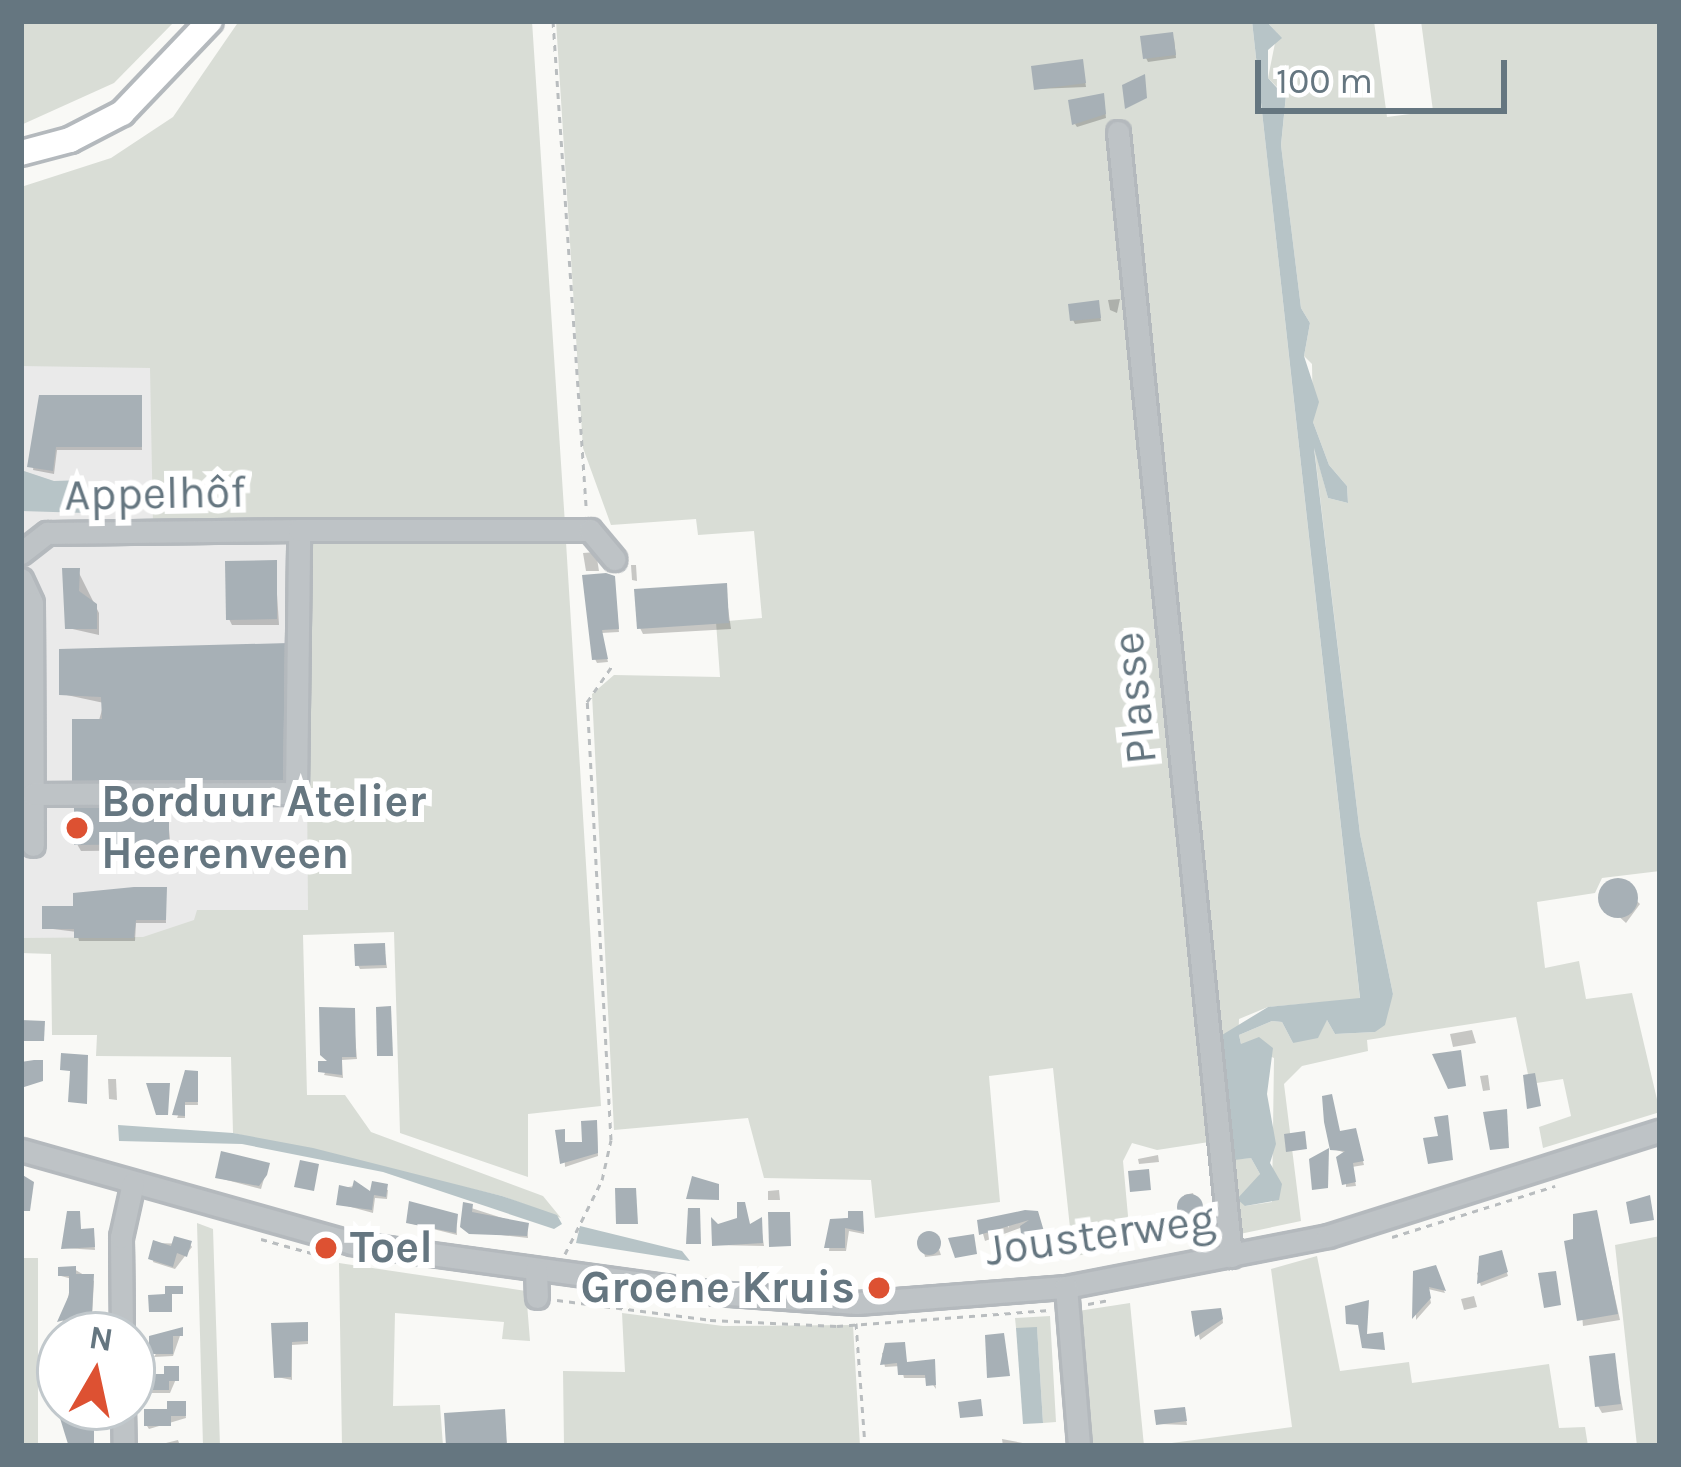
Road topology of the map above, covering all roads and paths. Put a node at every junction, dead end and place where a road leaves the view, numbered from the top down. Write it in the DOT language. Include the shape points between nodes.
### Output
graph roads {
  1 [pos="210,21"];
  2 [pos="553,21"];
  3 [pos="1118,132"];
  4 [pos="21,153"];
  5 [pos="299,530"];
  6 [pos="590,530"];
  7 [pos="21,553"];
  8 [pos="614,559"];
  9 [pos="21,579"];
  10 [pos="612,667"];
  11 [pos="33,794"];
  12 [pos="33,845"];
  13 [pos="1660,1131"];
  14 [pos="21,1150"];
  15 [pos="133,1183"];
  16 [pos="1231,1256"];
  17 [pos="536,1270"];
  18 [pos="560,1273"];
  19 [pos="1066,1287"];
  20 [pos="537,1297"];
  21 [pos="856,1303"];
  22 [pos="122,1311"];
  23 [pos="837,1326"];
  24 [pos="865,1446"];
  25 [pos="1079,1446"];
  1 -- 4 [label="main road" via="122,113"];
  2 -- 6 [label="path"];
  3 -- 16 [label="street, Plasse"];
  5 -- 6 [label="street, Appelhôf"];
  5 -- 7 [label="street, Appelhôf" via="46,533"];
  5 -- 11 [label="street" via="296,793"];
  6 -- 8 [label="street"];
  9 -- 11 [label="street" via="32,604"];
  10 -- 18 [label="path" via="591,686 587,702 611,1140"];
  11 -- 12 [label="street"];
  13 -- 16 [label="street, Jousterweg" via="1396,1217"];
  14 -- 15 [label="street, Jousterweg"];
  15 -- 17 [label="street, Jousterweg" via="351,1244"];
  15 -- 22 [label="street" via="121,1237"];
  16 -- 19 [label="street, Jousterweg"];
  17 -- 18 [label="street, Jousterweg"];
  17 -- 20 [label="street"];
  18 -- 21 [label="street, Jousterweg"];
  19 -- 21 [label="street, Jousterweg"];
  19 -- 25 [label="street"];
  20 -- 23 [label="path" via="710,1320"];
  21 -- 24 [label="path"];
}
